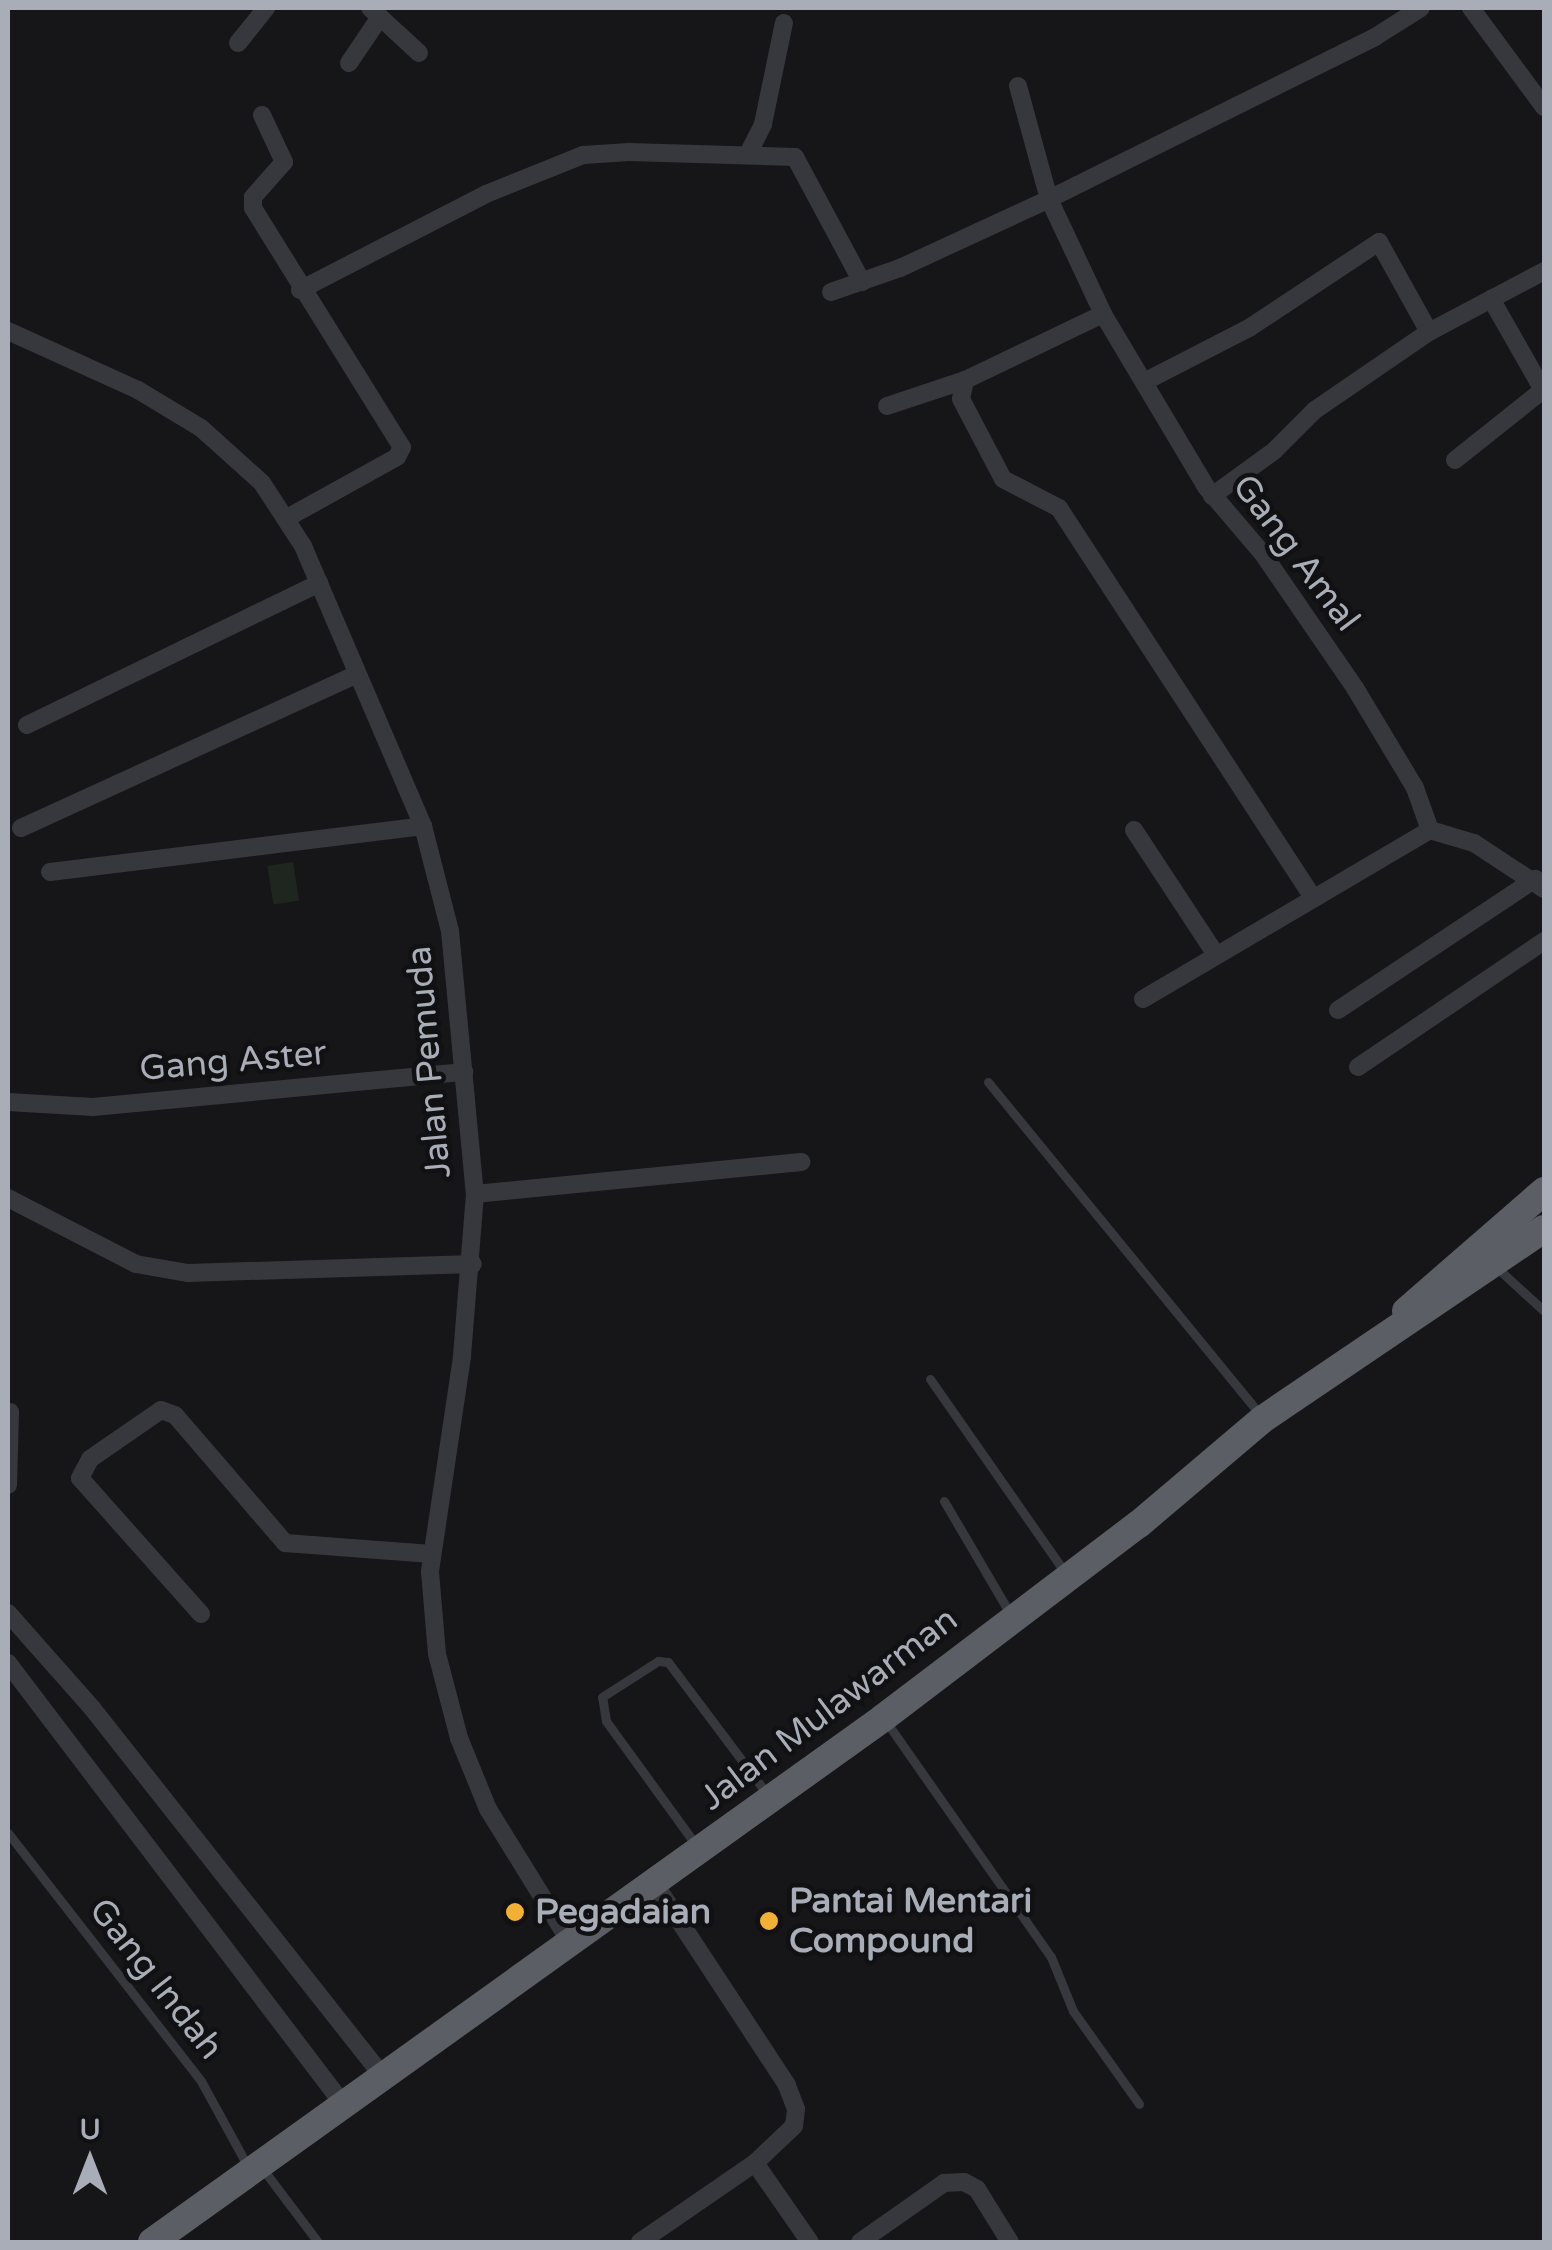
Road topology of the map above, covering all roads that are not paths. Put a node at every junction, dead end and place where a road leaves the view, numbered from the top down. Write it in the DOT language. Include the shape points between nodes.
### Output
graph roads {
  1 [pos="266,8"];
  2 [pos="1422,8"];
  3 [pos="1497,8"];
  4 [pos="375,12"];
  5 [pos="1474,12"];
  6 [pos="784,23"];
  7 [pos="238,43"];
  8 [pos="419,53"];
  9 [pos="349,63"];
  10 [pos="1018,86"];
  11 [pos="1544,107"];
  12 [pos="262,115"];
  13 [pos="749,152"];
  14 [pos="1049,198"];
  15 [pos="1544,271"];
  16 [pos="862,282"];
  17 [pos="300,290"];
  18 [pos="831,292"];
  19 [pos="1492,299"];
  20 [pos="1103,314"];
  21 [pos="8,331"];
  22 [pos="1428,332"];
  23 [pos="965,380"];
  24 [pos="1144,382"];
  25 [pos="887,406"];
  26 [pos="1455,460"];
  27 [pos="1212,496"];
  28 [pos="287,518"];
  29 [pos="319,583"];
  30 [pos="357,674"];
  31 [pos="28,725"];
  32 [pos="424,826"];
  33 [pos="22,828"];
  34 [pos="1134,830"];
  35 [pos="1430,830"];
  36 [pos="50,872"];
  37 [pos="1540,884"];
  38 [pos="1312,896"];
  39 [pos="1544,942"];
  40 [pos="1216,955"];
  41 [pos="1142,998"];
  42 [pos="1338,1010"];
  43 [pos="1358,1068"];
  44 [pos="464,1072"];
  45 [pos="988,1082"];
  46 [pos="9,1106"];
  47 [pos="801,1162"];
  48 [pos="1544,1191"];
  49 [pos="474,1194"];
  50 [pos="8,1198"];
  51 [pos="1544,1229"];
  52 [pos="1506,1259"];
  53 [pos="473,1264"];
  54 [pos="1544,1312"];
  55 [pos="1342,1370"];
  56 [pos="930,1379"];
  57 [pos="10,1412"];
  58 [pos="1263,1419"];
  59 [pos="8,1484"];
  60 [pos="944,1501"];
  61 [pos="432,1554"];
  62 [pos="1068,1578"];
  63 [pos="8,1613"];
  64 [pos="201,1614"];
  65 [pos="1014,1619"];
  66 [pos="8,1663"];
  67 [pos="884,1718"];
  68 [pos="771,1800"];
  69 [pos="8,1832"];
  70 [pos="701,1851"];
  71 [pos="654,1884"];
  72 [pos="569,1940"];
  73 [pos="384,2078"];
  74 [pos="1139,2104"];
  75 [pos="346,2108"];
  76 [pos="755,2163"];
  77 [pos="253,2165"];
  78 [pos="168,2234"];
  79 [pos="318,2242"];
  80 [pos="640,2242"];
  81 [pos="810,2242"];
  82 [pos="860,2242"];
  83 [pos="1010,2242"];
  1 -- 7 [label="street"];
  2 -- 14 [label="street"];
  3 -- 5 [label="street"];
  4 -- 8 [label="street"];
  4 -- 9 [label="street"];
  5 -- 11 [label="street"];
  6 -- 13 [label="street" via="763,124"];
  10 -- 14 [label="street, Gang Amal"];
  12 -- 17 [label="street" via="284,162 253,197 253,208"];
  13 -- 16 [label="street" via="796,158"];
  13 -- 17 [label="street" via="584,155 486,194"];
  14 -- 16 [label="street"];
  14 -- 20 [label="street, Gang Amal"];
  15 -- 19 [label="street"];
  16 -- 18 [label="street"];
  17 -- 28 [label="street" via="402,447 396,457"];
  19 -- 22 [label="street"];
  19 -- 26 [label="street" via="1543,390"];
  20 -- 23 [label="street"];
  20 -- 24 [label="street, Gang Amal"];
  21 -- 28 [label="street, Jalan Pemuda" via="79,359 202,428 262,484"];
  22 -- 24 [label="street" via="1379,242 1249,328"];
  22 -- 27 [label="street" via="1315,410 1274,451"];
  23 -- 25 [label="street"];
  23 -- 38 [label="street" via="962,399 1003,480 1059,508"];
  24 -- 27 [label="street, Gang Amal"];
  27 -- 35 [label="street, Gang Amal" via="1263,554 1355,688 1415,788"];
  28 -- 29 [label="street, Jalan Pemuda"];
  29 -- 30 [label="street, Jalan Pemuda"];
  29 -- 31 [label="street"];
  30 -- 32 [label="street, Jalan Pemuda"];
  30 -- 33 [label="street"];
  32 -- 36 [label="street"];
  32 -- 44 [label="street, Jalan Pemuda" via="450,932"];
  34 -- 40 [label="street"];
  35 -- 37 [label="street" via="1474,843"];
  35 -- 38 [label="street"];
  37 -- 42 [label="street"];
  38 -- 40 [label="street"];
  39 -- 43 [label="street"];
  40 -- 41 [label="street"];
  44 -- 46 [label="street, Gang Aster" via="92,1108"];
  44 -- 49 [label="street, Jalan Pemuda"];
  45 -- 58 [label="lane"];
  47 -- 49 [label="street"];
  48 -- 55 [label="highway"];
  49 -- 53 [label="street, Jalan Pemuda"];
  50 -- 53 [label="street" via="136,1264 188,1273"];
  51 -- 52 [label="highway, Jalan Mulawarman"];
  52 -- 54 [label="lane"];
  52 -- 55 [label="highway, Jalan Mulawarman"];
  53 -- 61 [label="street, Jalan Pemuda"];
  55 -- 58 [label="highway, Jalan Mulawarman"];
  56 -- 62 [label="lane"];
  57 -- 59 [label="street"];
  58 -- 62 [label="highway, Jalan Mulawarman"];
  60 -- 65 [label="lane"];
  61 -- 64 [label="street" via="286,1543 175,1415 161,1410 90,1459 80,1478"];
  61 -- 72 [label="street, Jalan Pemuda" via="437,1654 459,1738 488,1809"];
  62 -- 65 [label="highway, Jalan Mulawarman"];
  63 -- 73 [label="street" via="117,1739"];
  65 -- 67 [label="highway, Jalan Mulawarman"];
  66 -- 75 [label="street"];
  67 -- 68 [label="highway, Jalan Mulawarman"];
  67 -- 74 [label="lane" via="1051,1957 1073,2012"];
  68 -- 70 [label="highway, Jalan Mulawarman"];
  68 -- 70 [label="lane" via="668,1662 658,1661 602,1696 606,1721"];
  69 -- 77 [label="lane, Gang Indah" via="201,2082"];
  70 -- 71 [label="highway, Jalan Mulawarman"];
  71 -- 72 [label="highway, Jalan Mulawarman"];
  71 -- 76 [label="street" via="788,2085 794,2126"];
  72 -- 73 [label="highway, Jalan Mulawarman"];
  73 -- 75 [label="highway, Jalan Mulawarman"];
  75 -- 77 [label="highway, Jalan Mulawarman"];
  76 -- 80 [label="street"];
  76 -- 81 [label="street"];
  77 -- 78 [label="highway, Jalan Mulawarman"];
  77 -- 79 [label="lane, Gang Indah"];
  82 -- 83 [label="street" via="944,2183 964,2182 976,2189"];
}
